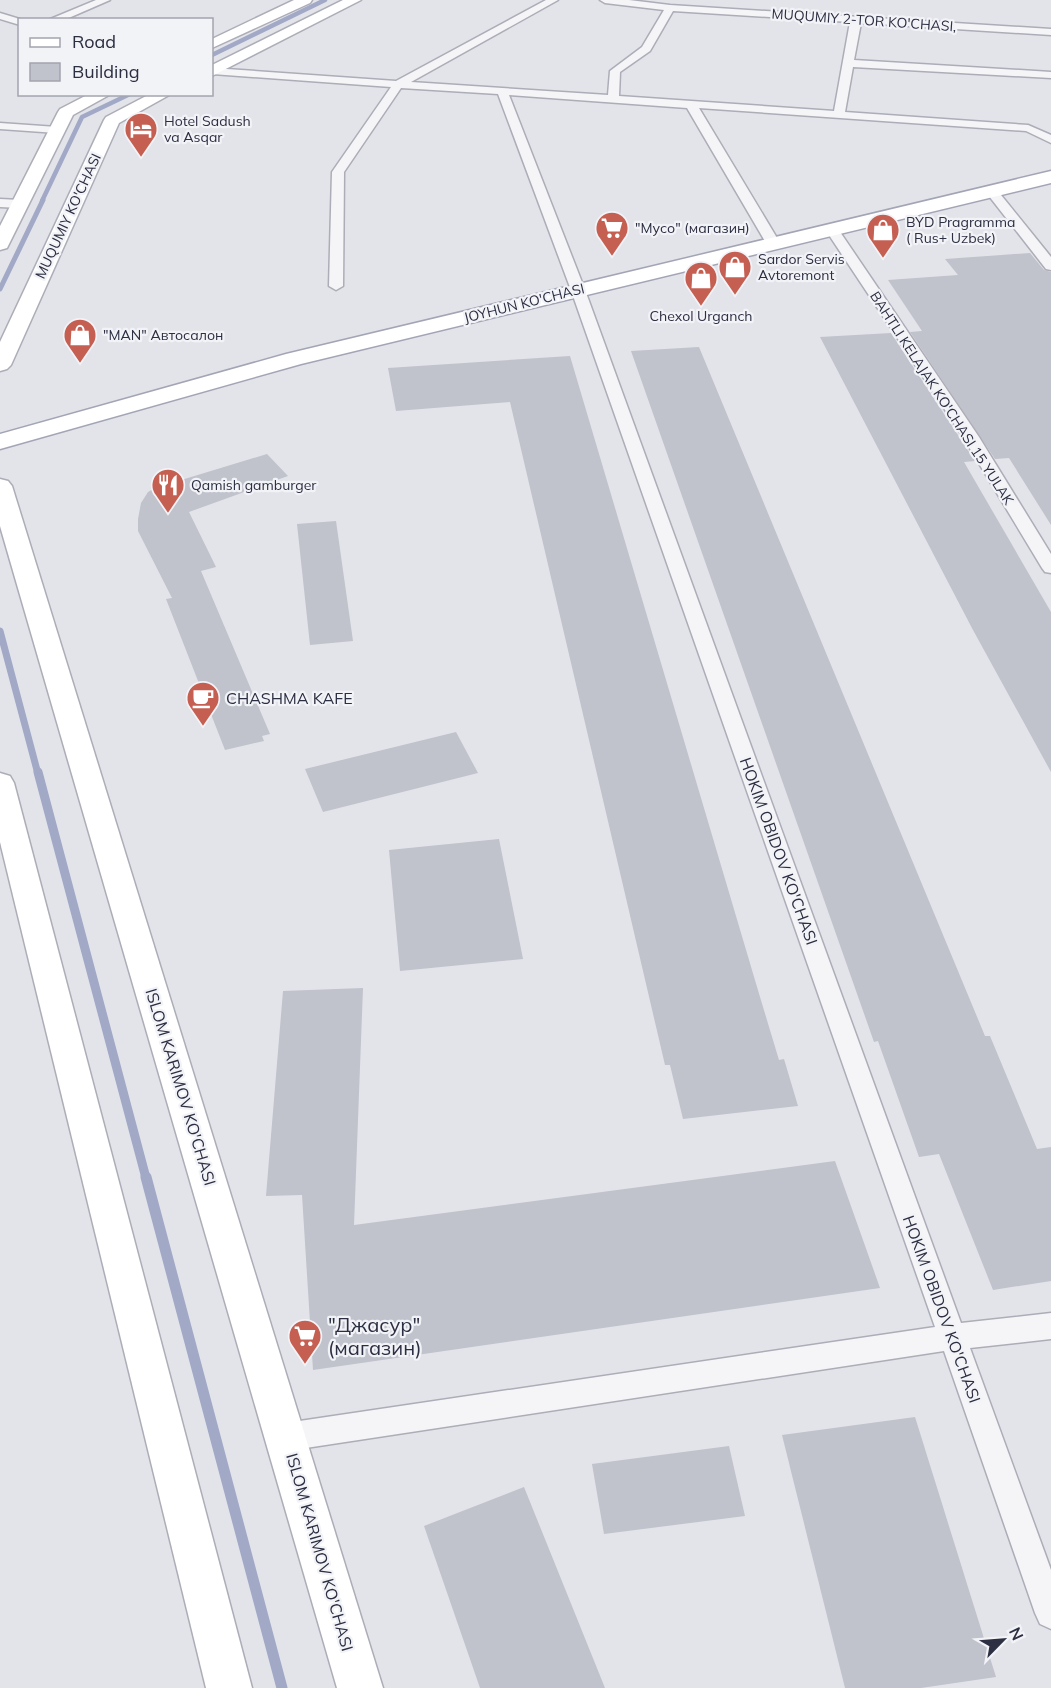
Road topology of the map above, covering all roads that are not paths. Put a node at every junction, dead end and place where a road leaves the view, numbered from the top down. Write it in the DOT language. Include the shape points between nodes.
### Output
graph roads {
  1 [pos="105,0"];
  2 [pos="305,0"];
  3 [pos="354,0"];
  4 [pos="553,0"];
  5 [pos="605,0"];
  6 [pos="670,8"];
  7 [pos="0,16"];
  8 [pos="58,18"];
  9 [pos="856,20"];
  10 [pos="18,21"];
  11 [pos="1051,32"];
  12 [pos="213,44"];
  13 [pos="848,63"];
  14 [pos="213,70"];
  15 [pos="213,71"];
  16 [pos="1051,75"];
  17 [pos="398,84"];
  18 [pos="502,91"];
  19 [pos="99,96"];
  20 [pos="159,96"];
  21 [pos="613,99"];
  22 [pos="691,105"];
  23 [pos="839,115"];
  24 [pos="0,126"];
  25 [pos="57,130"];
  26 [pos="1051,139"];
  27 [pos="1051,177"];
  28 [pos="993,193"];
  29 [pos="0,202"];
  30 [pos="20,204"];
  31 [pos="831,229"];
  32 [pos="773,243"];
  33 [pos="0,244"];
  34 [pos="1051,266"];
  35 [pos="336,286"];
  36 [pos="578,290"];
  37 [pos="0,365"];
  38 [pos="0,442"];
  39 [pos="0,486"];
  40 [pos="1051,568"];
  41 [pos="0,783"];
  42 [pos="1051,1326"];
  43 [pos="952,1337"];
  44 [pos="286,1437"];
  45 [pos="1051,1613"];
  46 [pos="229,1688"];
  47 [pos="360,1688"];
  1 -- 8 [label="street"];
  2 -- 12 [label="main road"];
  3 -- 14 [label="main road"];
  4 -- 17 [label="street"];
  5 -- 6 [label="street, MUQUMIY 2-TOR KO'CHASI,"];
  6 -- 9 [label="street, MUQUMIY 2-TOR KO'CHASI,"];
  6 -- 21 [label="street" via="646,49 615,71"];
  7 -- 10 [label="street"];
  9 -- 11 [label="street, MUQUMIY 2-TOR KO'CHASI,"];
  9 -- 13 [label="street"];
  13 -- 16 [label="street"];
  13 -- 23 [label="street"];
  15 -- 17 [label="street"];
  17 -- 18 [label="street"];
  17 -- 35 [label="street" via="338,172"];
  18 -- 21 [label="street"];
  18 -- 36 [label="street, HOKIM OBIDOV KO'CHASI"];
  19 -- 25 [label="main road" via="66,112"];
  20 -- 37 [label="main road, MUQUMIY KO'CHASI" via="112,120"];
  21 -- 22 [label="street"];
  22 -- 23 [label="street"];
  22 -- 32 [label="street"];
  23 -- 26 [label="street" via="1028,128"];
  24 -- 25 [label="street"];
  25 -- 30 [label="main road"];
  27 -- 28 [label="main road, JOYHUN KO'CHASI"];
  28 -- 31 [label="main road, JOYHUN KO'CHASI"];
  28 -- 34 [label="street"];
  29 -- 30 [label="street"];
  30 -- 33 [label="main road"];
  31 -- 32 [label="main road, JOYHUN KO'CHASI"];
  31 -- 40 [label="street, BAHTLI KELAJAK KO'CHASI 15 YULAK" via="971,438"];
  32 -- 36 [label="main road, JOYHUN KO'CHASI"];
  36 -- 38 [label="main road, JOYHUN KO'CHASI" via="294,359"];
  36 -- 43 [label="street, HOKIM OBIDOV KO'CHASI"];
  39 -- 44 [label="main road, ISLOM KARIMOV KO'CHASI"];
  41 -- 46 [label="main road"];
  42 -- 43 [label="street"];
  43 -- 44 [label="street"];
  43 -- 45 [label="street, HOKIM OBIDOV KO'CHASI"];
  44 -- 47 [label="main road, ISLOM KARIMOV KO'CHASI"];
}
